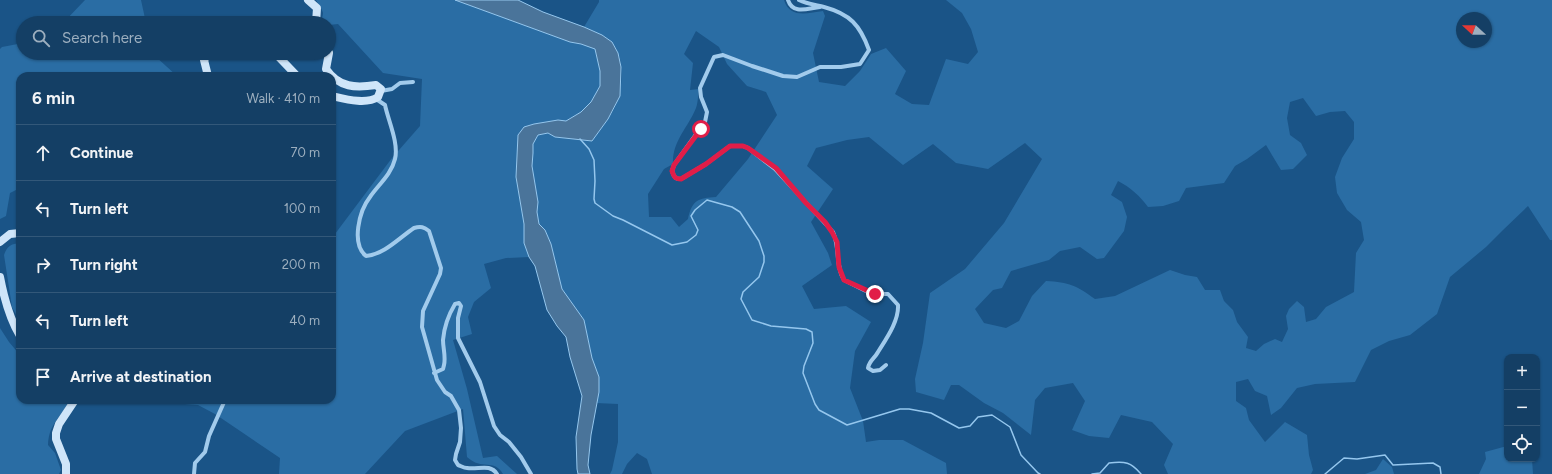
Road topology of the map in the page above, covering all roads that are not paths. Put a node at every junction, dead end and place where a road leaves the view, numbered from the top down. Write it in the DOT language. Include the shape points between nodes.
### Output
graph roads {
  1 [pos="308,0"];
  2 [pos="788,0"];
  3 [pos="799,0"];
  4 [pos="824,7"];
  5 [pos="316,16"];
  6 [pos="204,60"];
  7 [pos="282,60"];
  8 [pos="328,60"];
  9 [pos="207,72"];
  10 [pos="293,72"];
  11 [pos="329,72"];
  12 [pos="336,79"];
  13 [pos="413,82"];
  14 [pos="378,96"];
  15 [pos="336,97"];
  16 [pos="16,233"];
  17 [pos="0,242"];
  18 [pos="0,277"];
  19 [pos="16,329"];
  20 [pos="886,366"];
  21 [pos="434,373"];
  22 [pos="72,404"];
  23 [pos="223,404"];
  24 [pos="66,474"];
  25 [pos="194,474"];
  26 [pos="497,474"];
  27 [pos="531,474"];
  1 -- 5 [label="main road" via="317,8"];
  2 -- 4 [label="street" via="793,8 801,10"];
  3 -- 4 [label="street"];
  4 -- 20 [label="street" via="841,12 850,18 864,36 870,50 860,64 820,67 797,77 783,76 723,55 714,57 700,88 707,112 705,122 672,171 673,176 681,179 730,146 748,148 776,168 832,232 837,242 839,267 844,280 872,294 888,294 898,305 892,328 868,368 873,371"];
  6 -- 9 [label="main road"];
  7 -- 10 [label="main road"];
  8 -- 11 [label="main road" via="326,69"];
  12 -- 14 [label="main road" via="359,88 379,86"];
  13 -- 14 [label="street" via="400,83"];
  14 -- 15 [label="main road" via="355,100"];
  14 -- 21 [label="street" via="385,105 396,157 390,173 366,202 358,230 359,247 366,256 374,256 414,228 424,227 429,231 441,268 423,311 422,327"];
  16 -- 17 [label="main road" via="10,234"];
  18 -- 19 [label="main road" via="6,305"];
  21 -- 26 [label="street" via="436,380 454,400 459,410 460,442 455,460 458,465 468,469 490,468"];
  21 -- 27 [label="street" via="444,365 445,330 451,310 459,303 461,306 458,338 480,382 494,426 521,457"];
  22 -- 24 [label="main road" via="56,433 66,464"];
  23 -- 25 [label="street" via="205,452 195,463"];
}
